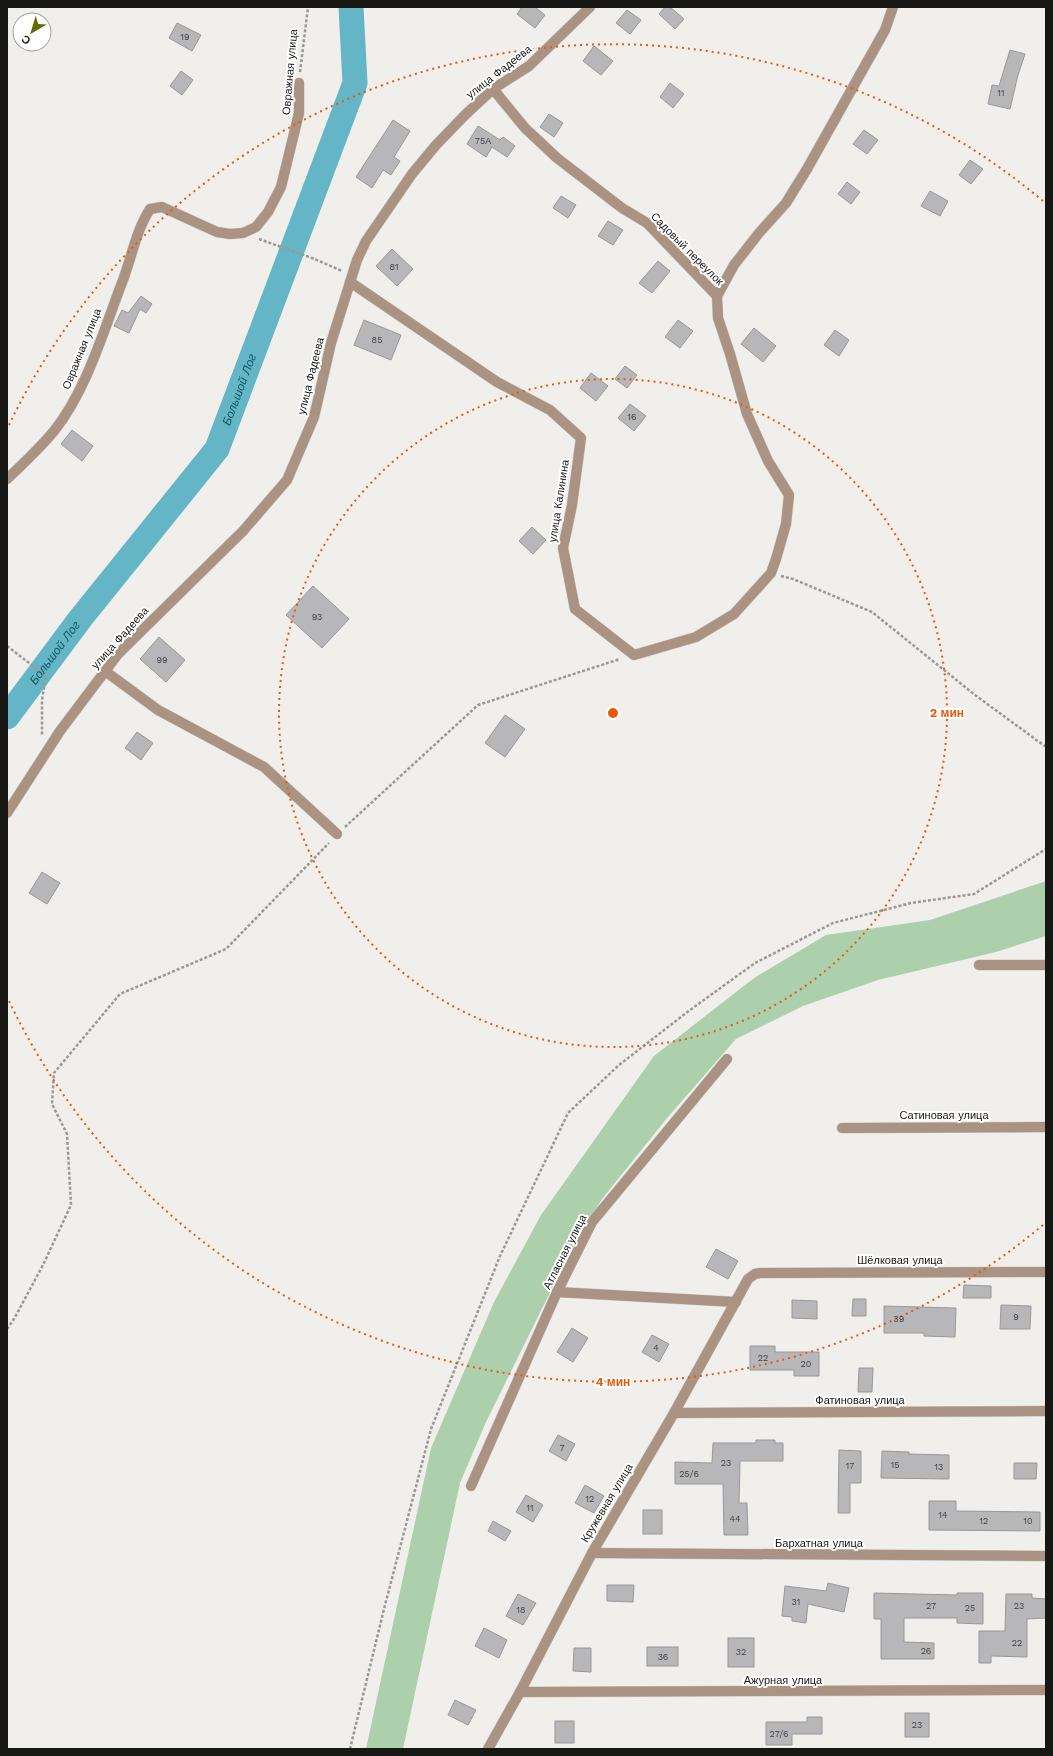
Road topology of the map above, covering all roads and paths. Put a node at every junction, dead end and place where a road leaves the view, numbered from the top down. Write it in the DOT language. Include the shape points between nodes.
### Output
graph roads {
  1 [pos="308,7"];
  2 [pos="590,7"];
  3 [pos="893,7"];
  4 [pos="299,83"];
  5 [pos="493,89"];
  6 [pos="270,242"];
  7 [pos="351,279"];
  8 [pos="717,296"];
  9 [pos="7,479"];
  10 [pos="771,573"];
  11 [pos="7,646"];
  12 [pos="634,654"];
  13 [pos="105,671"];
  14 [pos="1046,747"];
  15 [pos="42,758"];
  16 [pos="7,813"];
  17 [pos="337,834"];
  18 [pos="1046,965"];
  19 [pos="979,966"];
  20 [pos="727,1058"];
  21 [pos="1046,1127"];
  22 [pos="842,1128"];
  23 [pos="1046,1272"];
  24 [pos="754,1274"];
  25 [pos="557,1292"];
  26 [pos="736,1302"];
  27 [pos="7,1329"];
  28 [pos="1046,1411"];
  29 [pos="674,1413"];
  30 [pos="471,1486"];
  31 [pos="592,1553"];
  32 [pos="1046,1556"];
  33 [pos="1046,1690"];
  34 [pos="520,1692"];
  35 [pos="488,1749"];
  1 -- 4 [label="path, Овражная улица"];
  2 -- 5 [label="street, улица Фадеева" via="529,66"];
  3 -- 8 [label="street" via="885,30 807,169 786,203 734,265"];
  4 -- 9 [label="street, Овражная улица" via="299,113 280,187 268,212 256,227 243,233 230,234 217,232 162,207 150,209 142,222 124,277 83,384 73,403 54,431"];
  5 -- 7 [label="street, улица Фадеева" via="440,140 412,174 366,241"];
  5 -- 8 [label="street, Садовый переулок" via="525,128 557,158 622,208 647,223"];
  6 -- 7 [label="path" via="312,258"];
  7 -- 12 [label="street, улица Калинина" via="497,382 550,410 581,438 563,548 575,609"];
  7 -- 13 [label="street, улица Фадеева" via="331,343 314,417 287,480 243,531 118,654"];
  8 -- 10 [label="street, Садовый переулок" via="718,318 747,414 768,461 788,495 786,524"];
  10 -- 12 [label="street" via="734,614 696,637"];
  10 -- 14 [label="path" via="793,579 872,612 974,695"];
  11 -- 15 [label="path" via="46,676 42,700"];
  12 -- 17 [label="path" via="478,705"];
  13 -- 15 [label="street, улица Фадеева"];
  13 -- 17 [label="street" via="158,710 264,767"];
  15 -- 16 [label="street, улица Фадеева"];
  17 -- 27 [label="path" via="226,949 120,994 54,1073 52,1104 66,1134 71,1205 43,1265"];
  18 -- 19 [label="street"];
  20 -- 25 [label="street, Атласная улица" via="592,1222"];
  21 -- 22 [label="street, Сатиновая улица"];
  23 -- 24 [label="street, Шёлковая улица"];
  24 -- 26 [label="street, Кружевная улица" via="748,1279"];
  25 -- 26 [label="street"];
  25 -- 30 [label="street, Атласная улица"];
  26 -- 29 [label="street, Кружевная улица"];
  28 -- 29 [label="street, Фатиновая улица"];
  29 -- 31 [label="street, Кружевная улица"];
  31 -- 32 [label="street, Бархатная улица"];
  31 -- 34 [label="street, Кружевная улица"];
  33 -- 34 [label="street, Ажурная улица"];
  34 -- 35 [label="street, Кружевная улица"];
}
